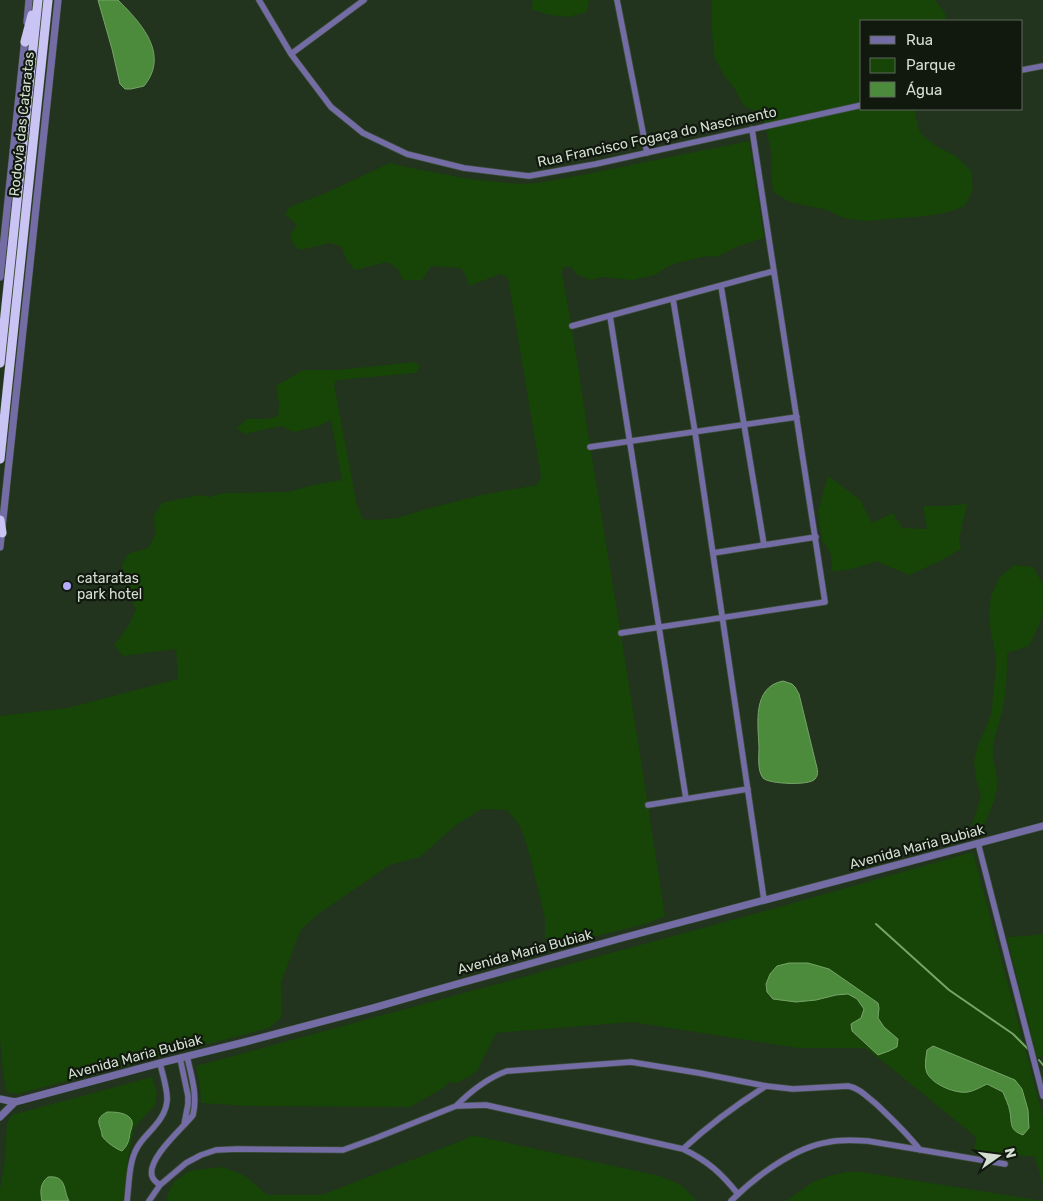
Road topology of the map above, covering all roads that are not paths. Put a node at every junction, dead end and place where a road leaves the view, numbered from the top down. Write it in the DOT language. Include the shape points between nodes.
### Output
graph roads {
  1 [pos="29,0"];
  2 [pos="37,0"];
  3 [pos="48,0"];
  4 [pos="58,0"];
  5 [pos="259,0"];
  6 [pos="364,0"];
  7 [pos="617,0"];
  8 [pos="25,42"];
  9 [pos="291,54"];
  10 [pos="1043,66"];
  11 [pos="1023,70"];
  12 [pos="860,105"];
  13 [pos="752,129"];
  14 [pos="647,152"];
  15 [pos="774,271"];
  16 [pos="0,277"];
  17 [pos="721,286"];
  18 [pos="673,299"];
  19 [pos="610,316"];
  20 [pos="572,326"];
  21 [pos="0,363"];
  22 [pos="797,417"];
  23 [pos="744,424"];
  24 [pos="695,432"];
  25 [pos="630,441"];
  26 [pos="590,447"];
  27 [pos="0,459"];
  28 [pos="0,520"];
  29 [pos="2,533"];
  30 [pos="816,537"];
  31 [pos="764,545"];
  32 [pos="0,547"];
  33 [pos="713,553"];
  34 [pos="723,618"];
  35 [pos="659,627"];
  36 [pos="621,633"];
  37 [pos="748,789"];
  38 [pos="686,799"];
  39 [pos="648,805"];
  40 [pos="1043,826"];
  41 [pos="978,843"];
  42 [pos="764,900"];
  43 [pos="184,1057"];
  44 [pos="160,1062"];
  45 [pos="766,1086"];
  46 [pos="1043,1096"];
  47 [pos="0,1099"];
  48 [pos="14,1102"];
  49 [pos="456,1106"];
  50 [pos="0,1117"];
  51 [pos="683,1149"];
  52 [pos="920,1150"];
  53 [pos="1005,1164"];
  54 [pos="160,1185"];
  55 [pos="738,1194"];
  56 [pos="127,1201"];
  57 [pos="149,1201"];
  58 [pos="731,1201"];
  1 -- 8 [label="street"];
  2 -- 8 [label="highway"];
  2 -- 21 [label="highway, Rodovía das Cataratas"];
  3 -- 27 [label="highway, Rodovía das Cataratas"];
  4 -- 29 [label="street"];
  5 -- 9 [label="street, Rua Francisco Fogaça do Nascimento"];
  6 -- 9 [label="street"];
  7 -- 14 [label="street"];
  8 -- 16 [label="street"];
  9 -- 14 [label="street, Rua Francisco Fogaça do Nascimento" via="330,107 363,133 407,154 464,168 529,176"];
  10 -- 11 [label="street"];
  12 -- 13 [label="street, Rua Francisco Fogaça do Nascimento"];
  13 -- 14 [label="street, Rua Francisco Fogaça do Nascimento"];
  13 -- 15 [label="street"];
  15 -- 17 [label="street"];
  15 -- 22 [label="street"];
  17 -- 18 [label="street"];
  17 -- 23 [label="street"];
  18 -- 19 [label="street"];
  18 -- 24 [label="street"];
  19 -- 20 [label="street"];
  19 -- 25 [label="street"];
  22 -- 23 [label="street"];
  22 -- 30 [label="street"];
  23 -- 24 [label="street"];
  23 -- 31 [label="street"];
  24 -- 25 [label="street"];
  24 -- 33 [label="street"];
  25 -- 26 [label="street"];
  25 -- 35 [label="street"];
  28 -- 29 [label="highway"];
  29 -- 32 [label="street"];
  30 -- 31 [label="street"];
  30 -- 34 [label="street" via="826,602"];
  31 -- 33 [label="street"];
  33 -- 34 [label="street"];
  34 -- 35 [label="street"];
  34 -- 37 [label="street"];
  35 -- 36 [label="street"];
  35 -- 38 [label="street"];
  37 -- 38 [label="street"];
  37 -- 42 [label="street"];
  38 -- 39 [label="street"];
  40 -- 41 [label="street, Avenida Maria Bubiak"];
  41 -- 42 [label="street, Avenida Maria Bubiak"];
  41 -- 46 [label="street"];
  42 -- 43 [label="street, Avenida Maria Bubiak"];
  43 -- 44 [label="street, Avenida Maria Bubiak"];
  43 -- 54 [label="street" via="188,1104 184,1125 165,1145 152,1171"];
  44 -- 48 [label="street, Avenida Maria Bubiak"];
  44 -- 56 [label="street" via="168,1102 163,1118 137,1147"];
  45 -- 49 [label="street" via="651,1065 612,1063 507,1071 484,1082"];
  45 -- 51 [label="street" via="734,1106"];
  45 -- 52 [label="street" via="793,1089 852,1087 891,1117"];
  47 -- 48 [label="street"];
  48 -- 50 [label="street"];
  49 -- 51 [label="street" via="486,1105"];
  49 -- 54 [label="street" via="343,1150 216,1150 186,1163"];
  51 -- 55 [label="street" via="711,1165"];
  52 -- 53 [label="street"];
  52 -- 55 [label="street" via="868,1141 828,1142 807,1148 774,1165"];
  54 -- 57 [label="street"];
  55 -- 58 [label="street"];
}
